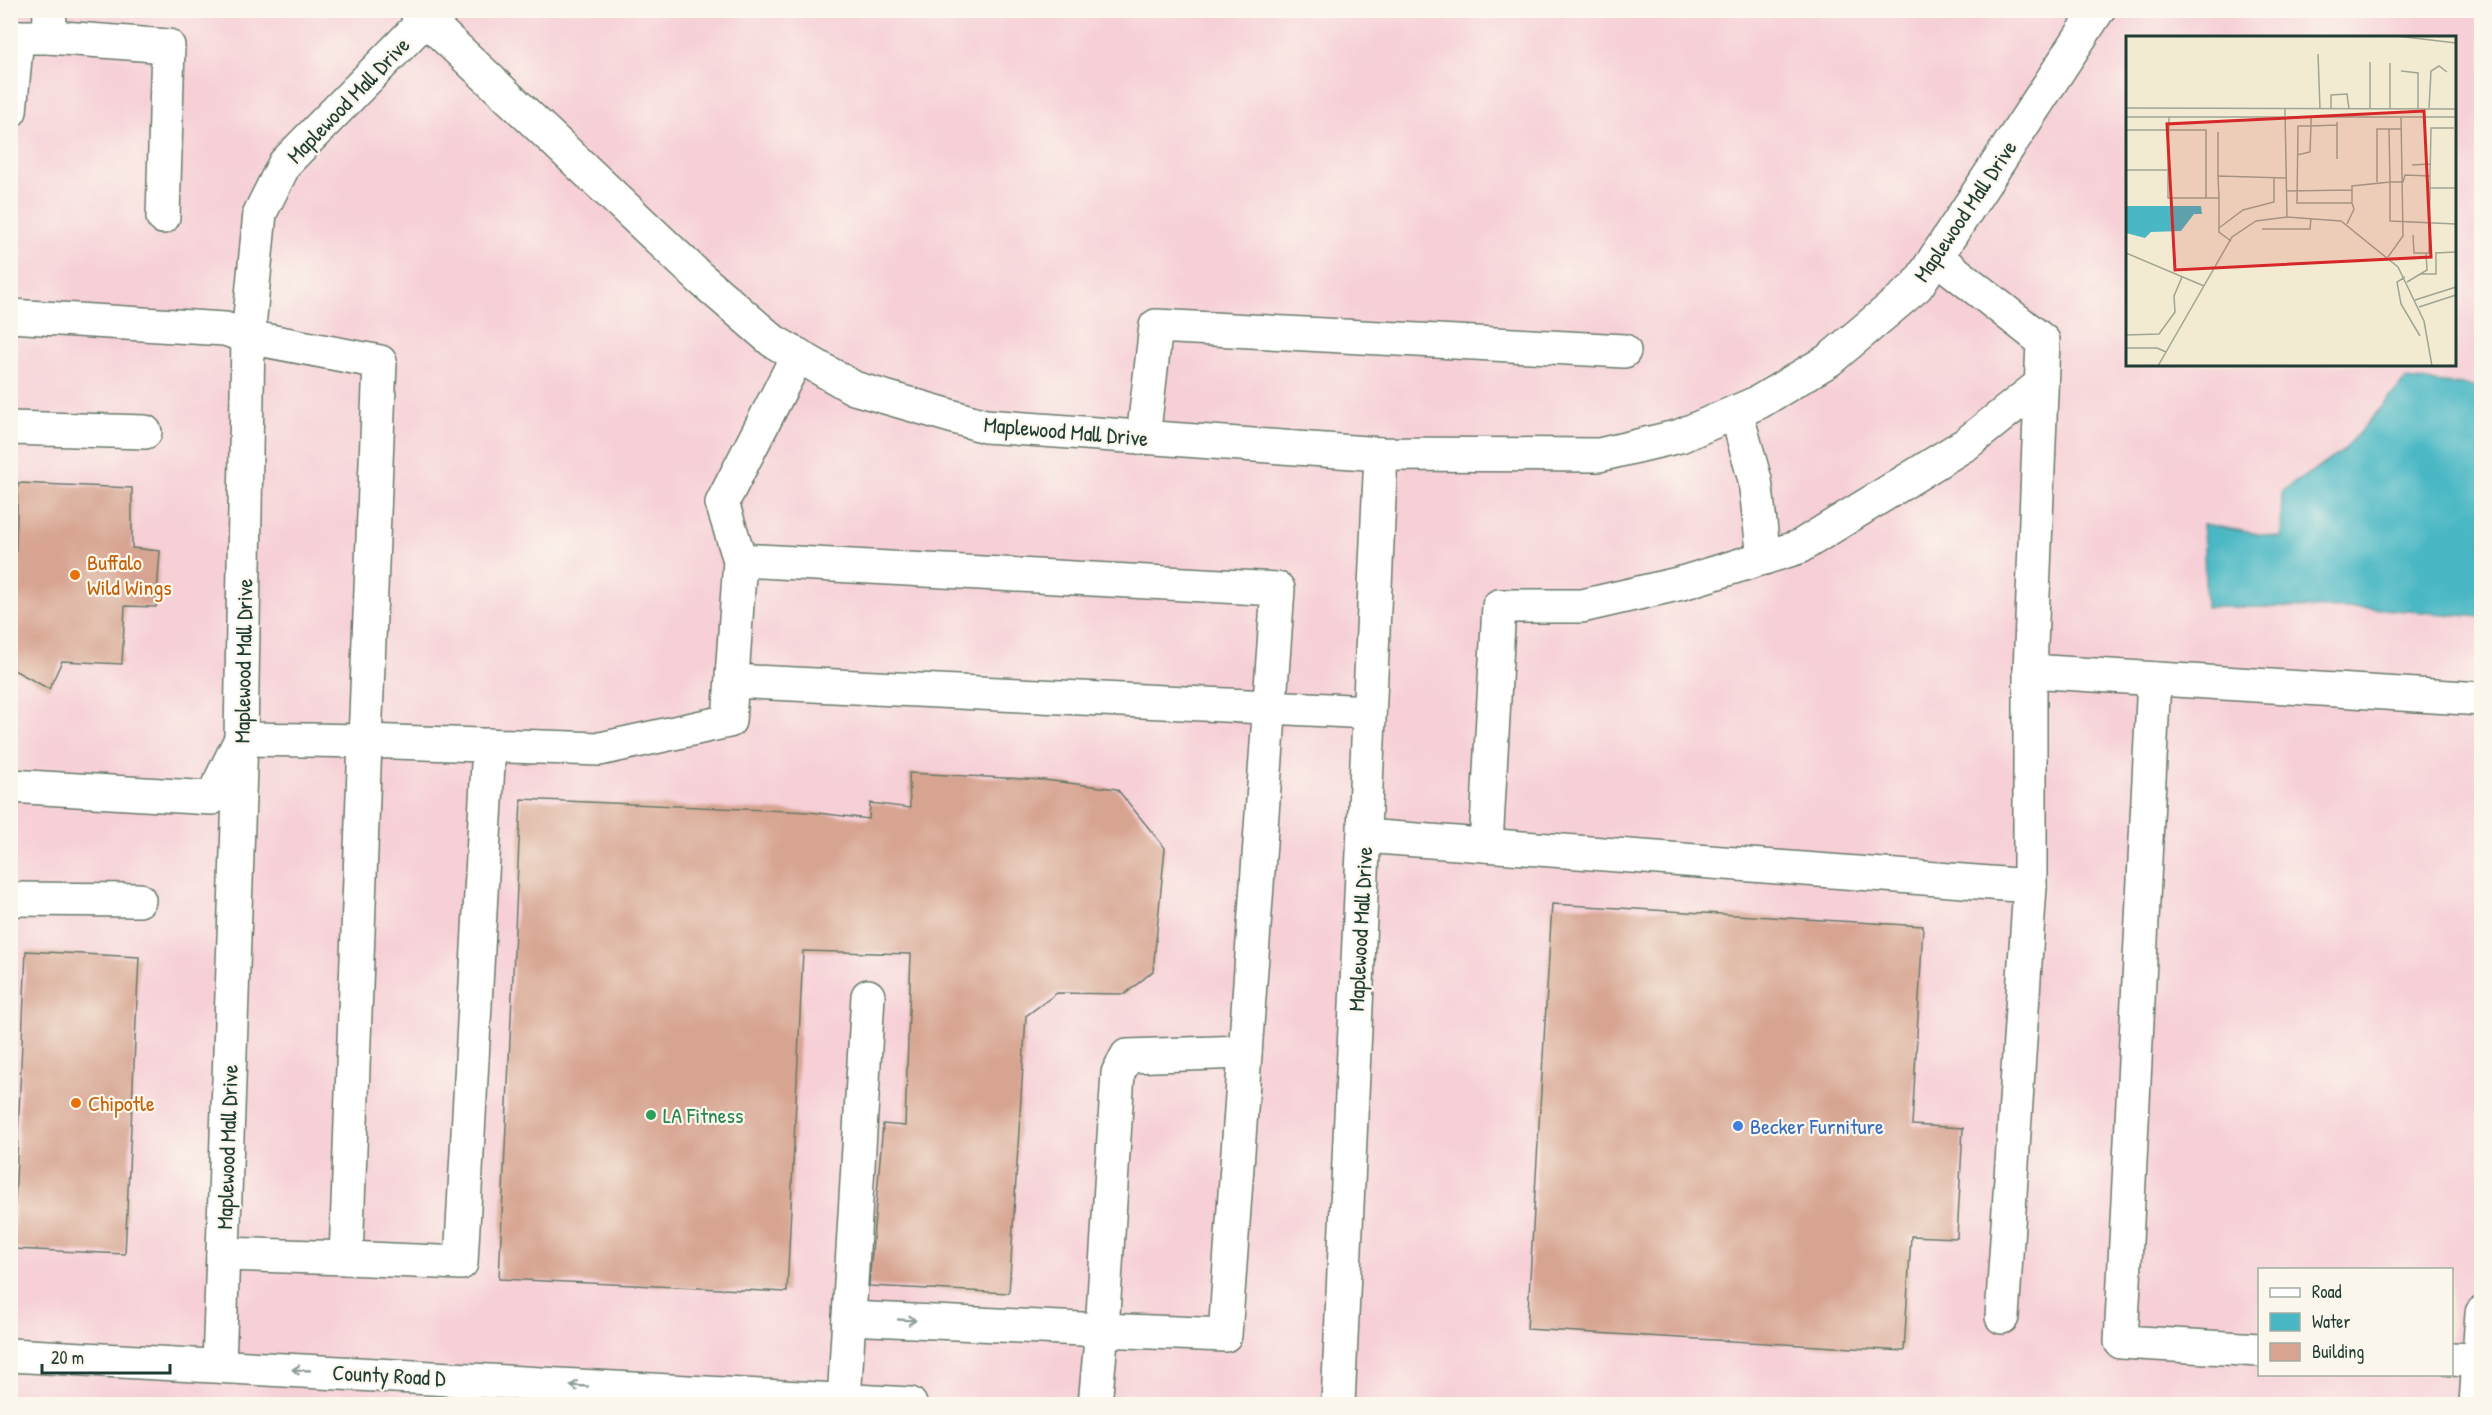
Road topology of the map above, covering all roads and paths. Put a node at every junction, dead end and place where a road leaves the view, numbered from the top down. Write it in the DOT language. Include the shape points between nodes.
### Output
graph roads {
  1 [pos="2098,10"];
  2 [pos="420,16"];
  3 [pos="49,24"];
  4 [pos="14,37"];
  5 [pos="10,111"];
  6 [pos="163,217"];
  7 [pos="1936,257"];
  8 [pos="10,316"];
  9 [pos="248,337"];
  10 [pos="1624,351"];
  11 [pos="798,356"];
  12 [pos="2040,385"];
  13 [pos="1736,412"];
  14 [pos="10,428"];
  15 [pos="145,432"];
  16 [pos="1143,438"];
  17 [pos="1381,454"];
  18 [pos="1764,558"];
  19 [pos="740,560"];
  20 [pos="2030,671"];
  21 [pos="2154,679"];
  22 [pos="732,681"];
  23 [pos="2481,699"];
  24 [pos="1270,708"];
  25 [pos="1369,712"];
  26 [pos="241,738"];
  27 [pos="365,741"];
  28 [pos="489,745"];
  29 [pos="10,786"];
  30 [pos="1364,836"];
  31 [pos="1486,845"];
  32 [pos="2030,886"];
  33 [pos="10,899"];
  34 [pos="139,900"];
  35 [pos="868,996"];
  36 [pos="1245,1052"];
  37 [pos="223,1254"];
  38 [pos="346,1258"];
  39 [pos="2481,1314"];
  40 [pos="2002,1317"];
  41 [pos="849,1318"];
  42 [pos="1102,1330"];
  43 [pos="2258,1350"];
  44 [pos="10,1355"];
  45 [pos="2470,1360"];
  46 [pos="219,1365"];
  47 [pos="844,1401"];
  48 [pos="910,1404"];
  49 [pos="1095,1404"];
  50 [pos="1338,1404"];
  51 [pos="2476,1404"];
  1 -- 7 [label="street, Maplewood Mall Drive"];
  2 -- 9 [label="street, Maplewood Mall Drive" via="285,164 260,213"];
  2 -- 11 [label="street, Maplewood Mall Drive" via="700,279 772,341"];
  3 -- 4 [label="street"];
  3 -- 6 [label="street" via="168,46"];
  4 -- 5 [label="street"];
  7 -- 12 [label="street" via="2043,341"];
  7 -- 13 [label="street, Maplewood Mall Drive" via="1917,286 1829,360"];
  8 -- 9 [label="street" via="209,327"];
  9 -- 26 [label="street, Maplewood Mall Drive"];
  9 -- 27 [label="street" via="380,362"];
  10 -- 16 [label="street" via="1156,326"];
  11 -- 16 [label="street, Maplewood Mall Drive" via="854,388 985,426"];
  11 -- 19 [label="street" via="722,503"];
  12 -- 18 [label="street" via="1966,444 1799,548"];
  12 -- 20 [label="street"];
  13 -- 17 [label="street, Maplewood Mall Drive" via="1680,436 1599,455"];
  13 -- 18 [label="street" via="1755,480"];
  14 -- 15 [label="street"];
  16 -- 17 [label="street, Maplewood Mall Drive"];
  17 -- 25 [label="street, Maplewood Mall Drive"];
  18 -- 31 [label="street" via="1682,583 1582,606 1499,606"];
  19 -- 22 [label="street"];
  19 -- 24 [label="street" via="1278,589"];
  20 -- 21 [label="street"];
  20 -- 32 [label="street"];
  21 -- 23 [label="street"];
  21 -- 43 [label="street" via="2121,1342"];
  22 -- 24 [label="street"];
  22 -- 28 [label="street" via="729,721 600,749"];
  24 -- 25 [label="street"];
  24 -- 36 [label="street"];
  25 -- 30 [label="street, Maplewood Mall Drive"];
  26 -- 27 [label="street"];
  26 -- 29 [label="street" via="212,798"];
  26 -- 37 [label="street, Maplewood Mall Drive"];
  27 -- 28 [label="street"];
  27 -- 38 [label="street"];
  28 -- 38 [label="street" via="461,1263"];
  30 -- 31 [label="street"];
  30 -- 50 [label="street, Maplewood Mall Drive"];
  31 -- 32 [label="street"];
  32 -- 40 [label="street"];
  33 -- 34 [label="street"];
  35 -- 41 [label="street"];
  36 -- 42 [label="street" via="1127,1056 1118,1073"];
  36 -- 42 [label="street" via="1225,1335"];
  37 -- 38 [label="street"];
  37 -- 46 [label="street, Maplewood Mall Drive"];
  39 -- 45 [label="street"];
  41 -- 42 [label="street, one-way"];
  41 -- 47 [label="street"];
  42 -- 49 [label="street"];
  44 -- 46 [label="street, County Road D"];
  45 -- 51 [label="street"];
  47 -- 46 [label="street, County Road D, one-way"];
  47 -- 48 [label="street, County Road D"];
}
